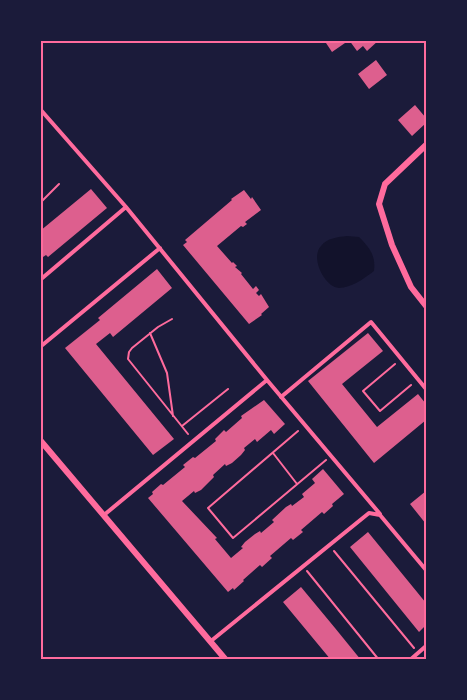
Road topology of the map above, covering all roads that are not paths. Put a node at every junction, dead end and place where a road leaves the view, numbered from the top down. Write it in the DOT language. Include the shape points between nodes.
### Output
graph roads {
  1 [pos="40,109"];
  2 [pos="426,145"];
  3 [pos="126,207"];
  4 [pos="160,248"];
  5 [pos="40,280"];
  6 [pos="426,306"];
  7 [pos="40,346"];
  8 [pos="267,380"];
  9 [pos="426,389"];
  10 [pos="281,397"];
  11 [pos="40,440"];
  12 [pos="104,515"];
  13 [pos="380,515"];
  14 [pos="426,570"];
  15 [pos="211,641"];
  16 [pos="426,645"];
  17 [pos="226,660"];
  18 [pos="410,660"];
  1 -- 3 [label="lane"];
  2 -- 6 [label="street" via="385,184 379,204 411,287"];
  3 -- 4 [label="lane"];
  3 -- 5 [label="lane"];
  4 -- 7 [label="lane"];
  4 -- 8 [label="lane"];
  8 -- 10 [label="lane"];
  8 -- 12 [label="lane"];
  9 -- 10 [label="lane" via="371,322"];
  10 -- 13 [label="lane"];
  11 -- 12 [label="street"];
  12 -- 15 [label="street"];
  13 -- 14 [label="lane"];
  13 -- 15 [label="lane" via="364,515"];
  15 -- 17 [label="street"];
  16 -- 18 [label="lane"];
}
